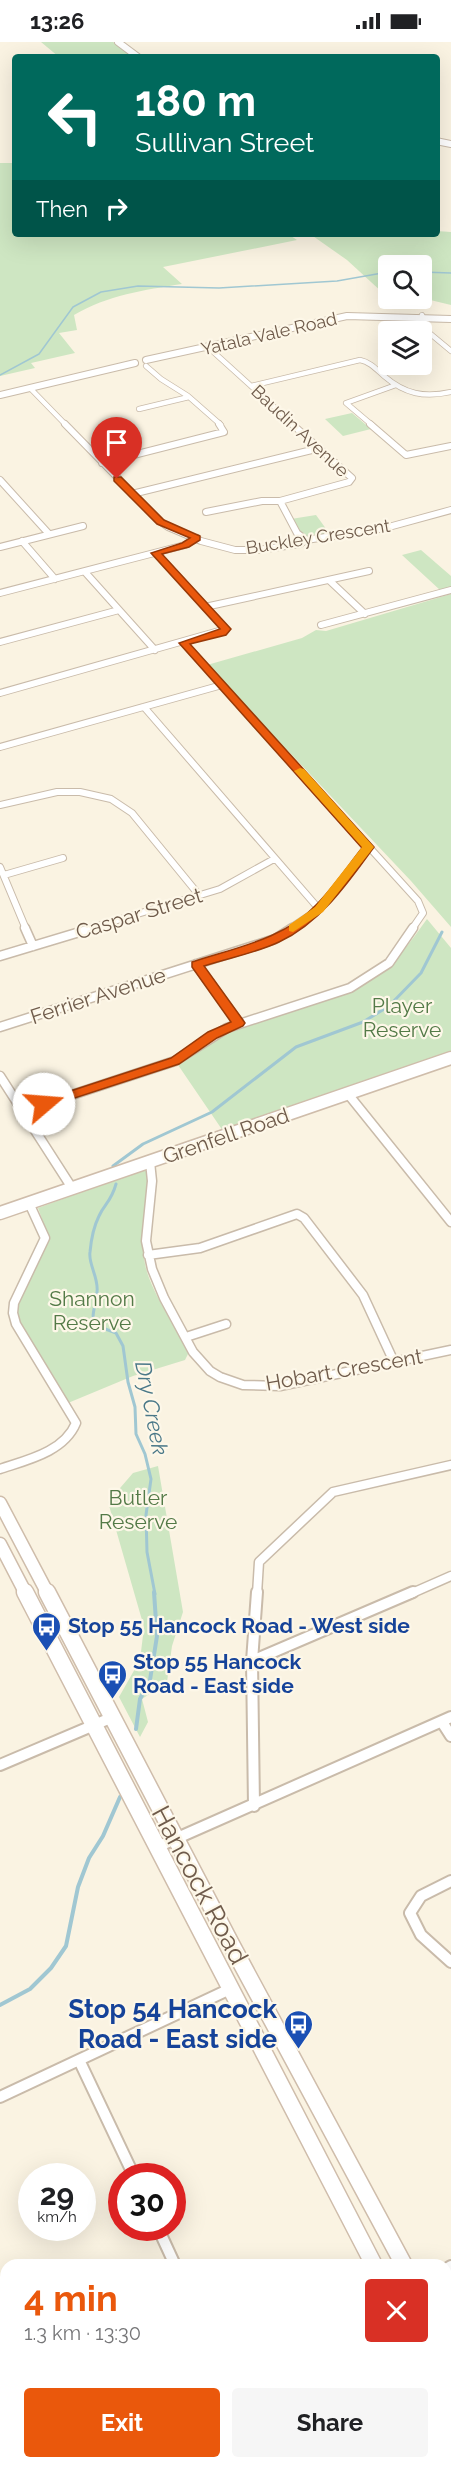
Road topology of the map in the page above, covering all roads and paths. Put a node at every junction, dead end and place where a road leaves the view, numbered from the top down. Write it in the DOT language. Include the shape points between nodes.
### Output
graph roads {
  1 [pos="118,42"];
  2 [pos="134,54"];
  3 [pos="422,317"];
  4 [pos="451,317"];
  5 [pos="208,347"];
  6 [pos="451,351"];
  7 [pos="143,363"];
  8 [pos="251,386"];
  9 [pos="396,386"];
  10 [pos="30,388"];
  11 [pos="451,392"];
  12 [pos="0,395"];
  13 [pos="189,397"];
  14 [pos="139,409"];
  15 [pos="451,446"];
  16 [pos="320,448"];
  17 [pos="102,463"];
  18 [pos="0,480"];
  19 [pos="132,494"];
  20 [pos="280,501"];
  21 [pos="206,512"];
  22 [pos="450,512"];
  23 [pos="83,526"];
  24 [pos="49,534"];
  25 [pos="197,538"];
  26 [pos="306,540"];
  27 [pos="22,541"];
  28 [pos="0,547"];
  29 [pos="156,553"];
  30 [pos="369,571"];
  31 [pos="85,572"];
  32 [pos="55,579"];
  33 [pos="330,580"];
  34 [pos="451,590"];
  35 [pos="0,593"];
  36 [pos="206,607"];
  37 [pos="119,610"];
  38 [pos="365,614"];
  39 [pos="321,625"];
  40 [pos="0,642"];
  41 [pos="184,643"];
  42 [pos="155,650"];
  43 [pos="222,685"];
  44 [pos="0,693"];
  45 [pos="144,707"];
  46 [pos="0,747"];
  47 [pos="0,805"];
  48 [pos="368,847"];
  49 [pos="63,858"];
  50 [pos="274,859"];
  51 [pos="0,867"];
  52 [pos="4,875"];
  53 [pos="199,895"];
  54 [pos="319,909"];
  55 [pos="33,946"];
  56 [pos="0,956"];
  57 [pos="196,964"];
  58 [pos="239,1023"];
  59 [pos="0,1027"];
  60 [pos="451,1058"];
  61 [pos="0,1076"];
  62 [pos="348,1094"];
  63 [pos="23,1111"];
  64 [pos="150,1162"];
  65 [pos="72,1188"];
  66 [pos="29,1203"];
  67 [pos="0,1213"];
  68 [pos="451,1222"];
  69 [pos="148,1255"];
  70 [pos="226,1324"];
  71 [pos="186,1337"];
  72 [pos="451,1350"];
  73 [pos="394,1362"];
  74 [pos="451,1465"];
  75 [pos="0,1469"];
  76 [pos="0,1503"];
  77 [pos="0,1544"];
  78 [pos="451,1576"];
  79 [pos="252,1661"];
  80 [pos="113,1717"];
  81 [pos="446,1720"];
  82 [pos="94,1725"];
  83 [pos="451,1736"];
  84 [pos="0,1765"];
  85 [pos="254,1806"];
  86 [pos="176,1839"];
  87 [pos="157,1847"];
  88 [pos="451,1881"];
  89 [pos="451,1962"];
  90 [pos="250,1980"];
  91 [pos="230,1989"];
  92 [pos="79,2060"];
  93 [pos="0,2097"];
  94 [pos="128,2163"];
  95 [pos="164,2241"];
  96 [pos="172,2259"];
  97 [pos="371,2259"];
  98 [pos="401,2259"];
  1 -- 2 [label="street"];
  3 -- 4 [label="street, Yatala Vale Road"];
  3 -- 5 [label="street, Yatala Vale Road" via="337,318"];
  3 -- 6 [label="street" via="427,331"];
  5 -- 7 [label="street, Yatala Vale Road"];
  5 -- 8 [label="street, Baudin Avenue"];
  7 -- 10 [label="street, Yatala Vale Road"];
  7 -- 13 [label="street"];
  8 -- 9 [label="street" via="360,360"];
  8 -- 16 [label="street, Baudin Avenue"];
  9 -- 11 [label="street" via="422,397"];
  9 -- 15 [label="street" via="346,403 406,455"];
  10 -- 12 [label="street, Yatala Vale Road"];
  10 -- 17 [label="street, Buckley Crescent"];
  13 -- 14 [label="street"];
  13 -- 17 [label="street" via="223,427 223,433"];
  16 -- 19 [label="street"];
  16 -- 20 [label="street, Baudin Avenue" via="352,481"];
  17 -- 19 [label="street, Buckley Crescent"];
  18 -- 24 [label="street"];
  19 -- 25 [label="street, Buckley Crescent" via="165,525"];
  20 -- 21 [label="street"];
  20 -- 26 [label="street" via="297,533"];
  22 -- 26 [label="street, Buckley Crescent" via="377,530"];
  23 -- 24 [label="street"];
  24 -- 27 [label="street"];
  25 -- 26 [label="street, Buckley Crescent" via="245,551"];
  25 -- 29 [label="street"];
  27 -- 28 [label="street"];
  27 -- 32 [label="street"];
  29 -- 31 [label="street"];
  29 -- 36 [label="street"];
  30 -- 33 [label="street"];
  31 -- 32 [label="street"];
  31 -- 37 [label="street"];
  32 -- 35 [label="street"];
  33 -- 36 [label="street" via="250,594"];
  33 -- 38 [label="street"];
  34 -- 38 [label="street"];
  36 -- 41 [label="street" via="226,629"];
  37 -- 40 [label="street"];
  37 -- 42 [label="street"];
  38 -- 39 [label="street"];
  41 -- 42 [label="street"];
  41 -- 43 [label="street"];
  42 -- 44 [label="street"];
  43 -- 45 [label="street"];
  43 -- 48 [label="street"];
  45 -- 46 [label="street"];
  45 -- 50 [label="street"];
  47 -- 53 [label="street" via="63,791 111,799 132,813"];
  48 -- 54 [label="street, Ferrier Avenue"];
  48 -- 58 [label="street" via="422,908 423,914 389,963 350,988"];
  49 -- 52 [label="street"];
  50 -- 53 [label="street, Caspar Street" via="228,886"];
  50 -- 54 [label="street"];
  51 -- 52 [label="street"];
  52 -- 55 [label="street"];
  53 -- 55 [label="street, Caspar Street"];
  54 -- 57 [label="street, Ferrier Avenue" via="275,939"];
  55 -- 56 [label="street, Caspar Street"];
  57 -- 58 [label="street"];
  57 -- 59 [label="street, Ferrier Avenue"];
  58 -- 63 [label="street" via="175,1061"];
  60 -- 62 [label="main road, Grenfell Road"];
  61 -- 63 [label="street"];
  62 -- 64 [label="main road, Grenfell Road"];
  62 -- 68 [label="street"];
  63 -- 65 [label="street"];
  64 -- 65 [label="main road, Grenfell Road"];
  64 -- 69 [label="street, Hobart Crescent" via="153,1174 147,1212"];
  65 -- 66 [label="main road, Grenfell Road"];
  66 -- 67 [label="main road, Grenfell Road"];
  66 -- 75 [label="street" via="45,1238 14,1303 13,1313 76,1423 75,1431 60,1444"];
  69 -- 71 [label="street, Hobart Crescent" via="149,1265"];
  69 -- 73 [label="street" via="200,1248 297,1214 363,1295"];
  70 -- 71 [label="street"];
  71 -- 73 [label="street, Hobart Crescent" via="201,1364 211,1373 231,1383 261,1387"];
  72 -- 73 [label="street, Hobart Crescent"];
  74 -- 79 [label="street" via="333,1492 259,1562"];
  76 -- 80 [label="main road, Hancock Road"];
  77 -- 82 [label="main road, Hancock Road"];
  78 -- 79 [label="street"];
  79 -- 85 [label="street"];
  80 -- 82 [label="street"];
  80 -- 86 [label="main road, Hancock Road"];
  81 -- 83 [label="street"];
  81 -- 85 [label="street"];
  82 -- 84 [label="street"];
  82 -- 87 [label="main road, Hancock Road"];
  85 -- 86 [label="street"];
  86 -- 87 [label="street"];
  86 -- 90 [label="main road, Hancock Road"];
  87 -- 91 [label="main road, Hancock Road"];
  88 -- 89 [label="street" via="420,1896 411,1913 418,1932"];
  90 -- 91 [label="main road"];
  90 -- 98 [label="main road, Hancock Road"];
  91 -- 92 [label="street"];
  91 -- 97 [label="main road, Hancock Road"];
  92 -- 93 [label="street"];
  92 -- 94 [label="street"];
  95 -- 96 [label="street"];
}
